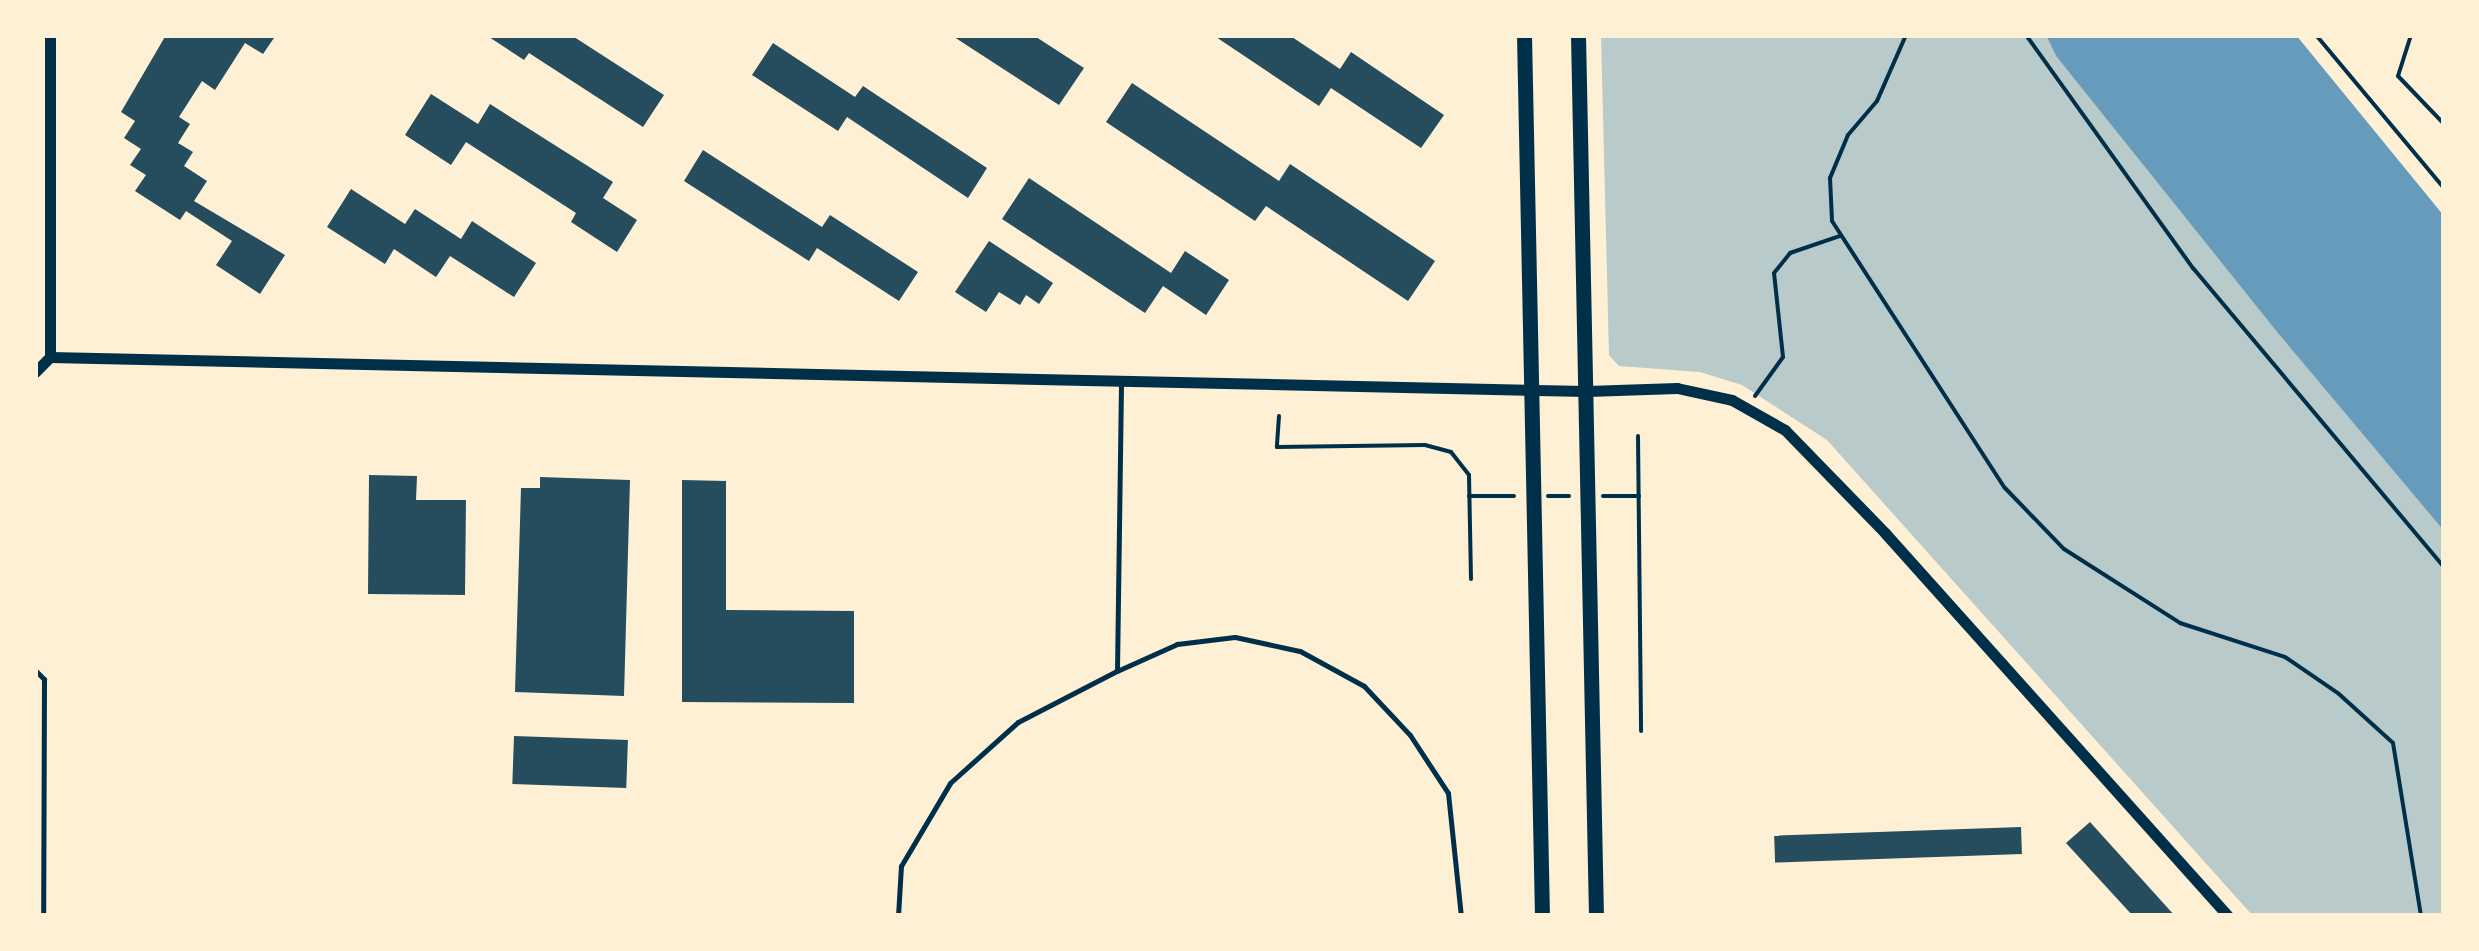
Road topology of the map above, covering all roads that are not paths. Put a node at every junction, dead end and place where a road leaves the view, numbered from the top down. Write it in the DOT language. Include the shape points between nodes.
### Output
graph roads {
  1 [pos="50,35"];
  2 [pos="1524,35"];
  3 [pos="1578,35"];
  4 [pos="50,357"];
  5 [pos="35,372"];
  6 [pos="1121,380"];
  7 [pos="1530,389"];
  8 [pos="1587,392"];
  9 [pos="35,670"];
  10 [pos="1117,671"];
  11 [pos="43,916"];
  12 [pos="898,916"];
  13 [pos="1461,916"];
  14 [pos="1542,916"];
  15 [pos="1596,916"];
  16 [pos="2228,916"];
  1 -- 4 [label="street"];
  2 -- 7 [label="main road"];
  3 -- 8 [label="main road"];
  4 -- 5 [label="street"];
  4 -- 6 [label="street"];
  6 -- 7 [label="street"];
  6 -- 10 [label="lane"];
  7 -- 8 [label="street"];
  7 -- 14 [label="main road"];
  8 -- 15 [label="main road"];
  8 -- 16 [label="street" via="1676,388 1746,408 1785,430 1885,532"];
  9 -- 11 [label="lane" via="44,679"];
  10 -- 12 [label="lane" via="1018,722 950,783 901,866"];
  10 -- 13 [label="lane" via="1177,644 1235,637 1300,651 1364,686 1410,735 1448,792"];
}
